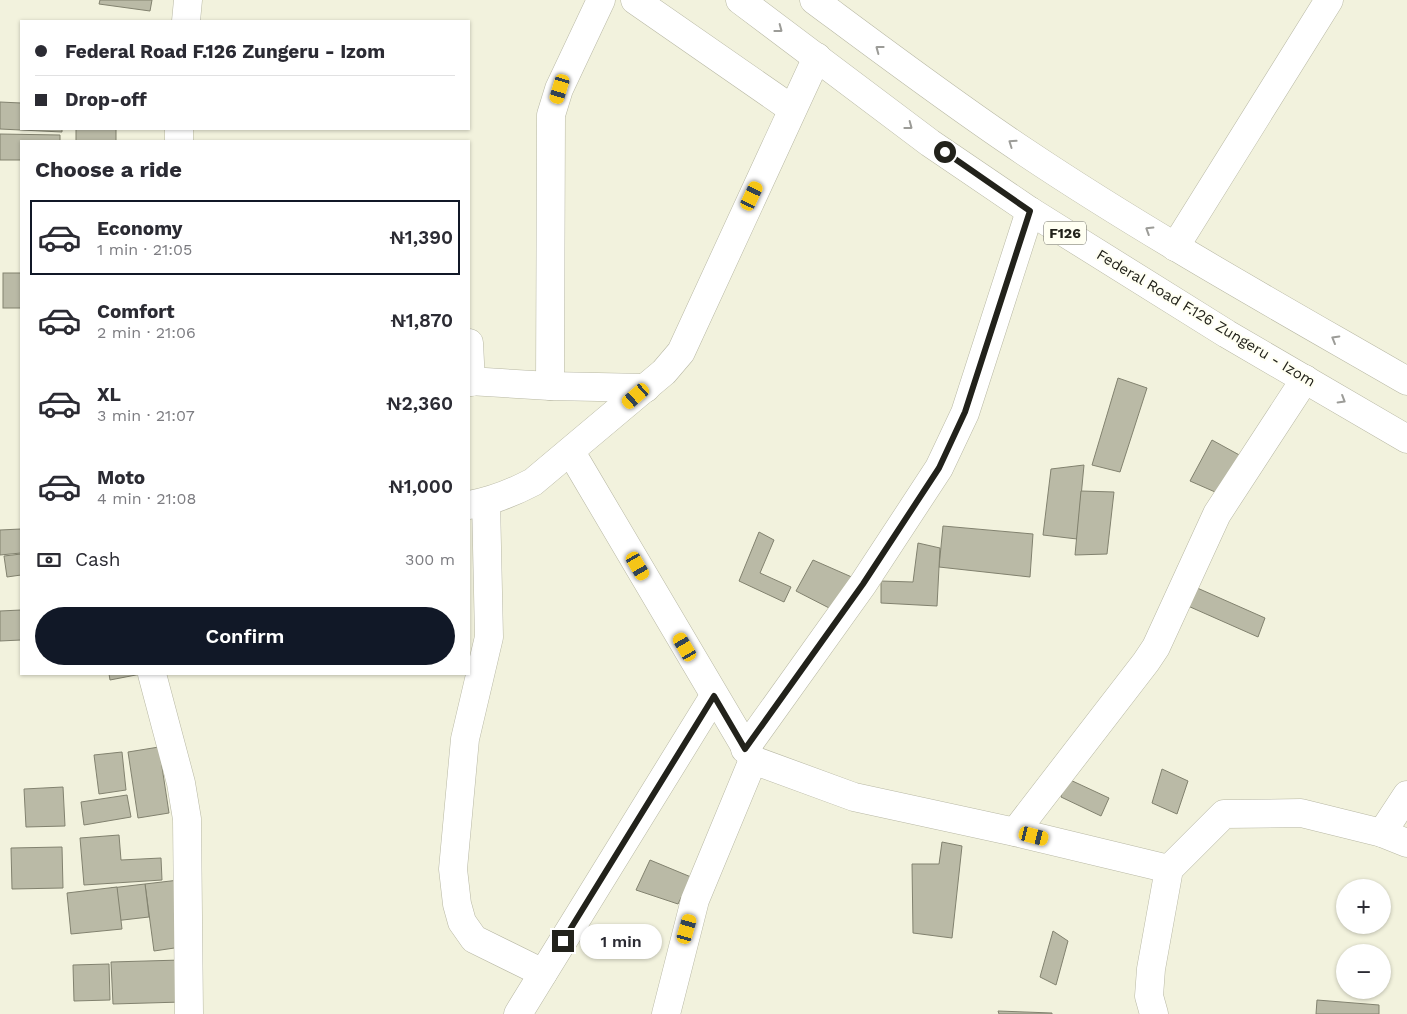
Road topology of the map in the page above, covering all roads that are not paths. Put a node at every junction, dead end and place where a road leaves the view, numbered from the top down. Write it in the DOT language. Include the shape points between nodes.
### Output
graph roads {
  1 [pos="188,0"];
  2 [pos="601,0"];
  3 [pos="635,0"];
  4 [pos="740,0"];
  5 [pos="814,0"];
  6 [pos="1329,0"];
  7 [pos="186,20"];
  8 [pos="817,57"];
  9 [pos="792,109"];
  10 [pos="1030,211"];
  11 [pos="1176,247"];
  12 [pos="1305,378"];
  13 [pos="470,381"];
  14 [pos="1407,381"];
  15 [pos="550,386"];
  16 [pos="646,388"];
  17 [pos="1407,439"];
  18 [pos="571,452"];
  19 [pos="478,504"];
  20 [pos="152,675"];
  21 [pos="714,696"];
  22 [pos="749,755"];
  23 [pos="1407,795"];
  24 [pos="1015,832"];
  25 [pos="1382,833"];
  26 [pos="1407,843"];
  27 [pos="1169,869"];
  28 [pos="543,973"];
  29 [pos="189,1014"];
  30 [pos="518,1014"];
  31 [pos="666,1014"];
  32 [pos="1154,1014"];
  1 -- 7 [label="street"];
  2 -- 15 [label="street" via="560,89 552,115"];
  3 -- 9 [label="street"];
  4 -- 8 [label="street, Federal Road F.126 Zungeru - Izom / F126, one-way"];
  11 -- 5 [label="street, one-way" via="1018,147"];
  6 -- 11 [label="street"];
  8 -- 9 [label="street"];
  8 -- 10 [label="street, Federal Road F.126 Zungeru - Izom / F126, one-way" via="930,142"];
  9 -- 16 [label="street" via="681,352"];
  10 -- 12 [label="street, Federal Road F.126 Zungeru - Izom / F126" via="1227,334"];
  10 -- 22 [label="street" via="965,412 939,468"];
  14 -- 11 [label="street, one-way"];
  12 -- 17 [label="street, Federal Road F.126 Zungeru - Izom / F126, one-way"];
  12 -- 24 [label="street" via="1217,514 1156,647"];
  13 -- 15 [label="street"];
  15 -- 16 [label="street"];
  16 -- 18 [label="street"];
  18 -- 19 [label="street" via="533,482 513,493"];
  18 -- 21 [label="street"];
  19 -- 28 [label="street" via="489,637 465,739 453,869 457,904 462,922 474,939"];
  20 -- 29 [label="street" via="188,819"];
  21 -- 22 [label="street"];
  21 -- 28 [label="street"];
  22 -- 24 [label="street" via="854,797"];
  22 -- 31 [label="street" via="695,900"];
  23 -- 25 [label="street"];
  24 -- 27 [label="street"];
  25 -- 26 [label="street"];
  25 -- 27 [label="street" via="1301,813 1224,814"];
  27 -- 32 [label="street" via="1151,970 1149,996"];
  28 -- 30 [label="street"];
}
